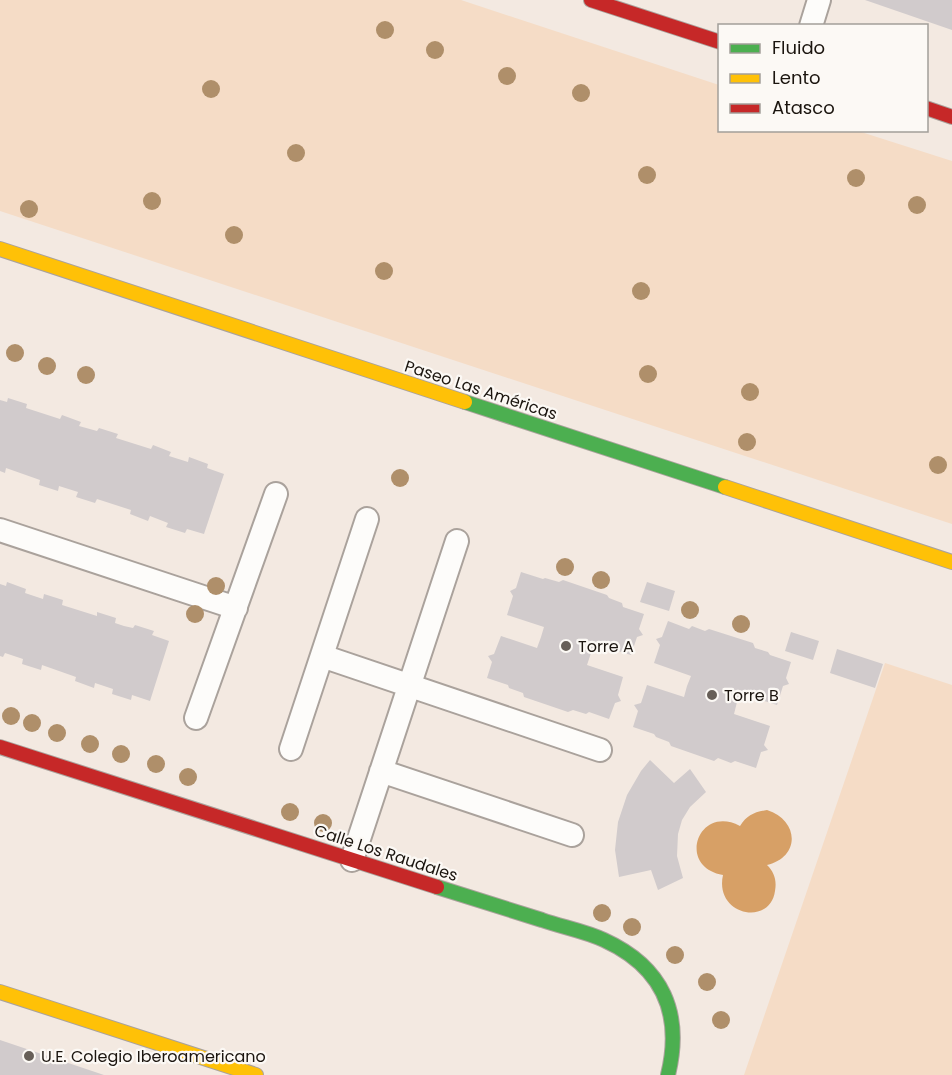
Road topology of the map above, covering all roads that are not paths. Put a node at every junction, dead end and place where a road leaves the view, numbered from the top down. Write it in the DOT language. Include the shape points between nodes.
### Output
graph roads {
  1 [pos="591,0"];
  2 [pos="819,0"];
  3 [pos="812,24"];
  4 [pos="718,41"];
  5 [pos="928,108"];
  6 [pos="952,117"];
  7 [pos="0,249"];
  8 [pos="276,494"];
  9 [pos="367,519"];
  10 [pos="0,530"];
  11 [pos="457,542"];
  12 [pos="952,562"];
  13 [pos="236,608"];
  14 [pos="322,656"];
  15 [pos="410,687"];
  16 [pos="196,718"];
  17 [pos="0,747"];
  18 [pos="291,749"];
  19 [pos="600,750"];
  20 [pos="381,771"];
  21 [pos="572,835"];
  22 [pos="352,860"];
  23 [pos="0,992"];
  24 [pos="256,1075"];
  25 [pos="668,1075"];
  1 -- 4 [label="main road"];
  2 -- 3 [label="lane"];
  5 -- 6 [label="main road"];
  7 -- 12 [label="main road, Paseo Las Américas"];
  8 -- 13 [label="lane"];
  9 -- 14 [label="lane"];
  10 -- 13 [label="lane"];
  11 -- 15 [label="lane"];
  13 -- 16 [label="lane"];
  14 -- 15 [label="lane"];
  14 -- 18 [label="lane"];
  15 -- 19 [label="lane"];
  15 -- 20 [label="lane"];
  17 -- 22 [label="main road, Calle Los Raudales"];
  20 -- 21 [label="lane"];
  20 -- 22 [label="lane"];
  22 -- 25 [label="main road, Calle Los Raudales" via="604,940 635,959 660,985 671,1008 676,1032"];
  23 -- 24 [label="main road"];
}
